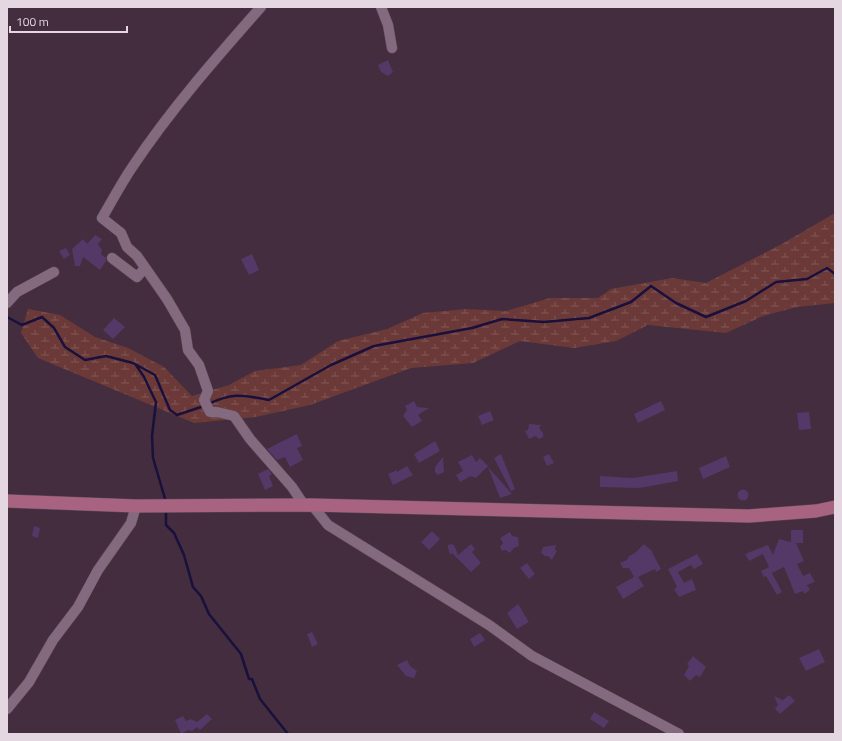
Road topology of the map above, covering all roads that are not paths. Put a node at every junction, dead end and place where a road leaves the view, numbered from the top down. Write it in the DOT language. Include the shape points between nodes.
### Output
graph roads {
  1 [pos="261,7"];
  2 [pos="381,7"];
  3 [pos="392,48"];
  4 [pos="112,258"];
  5 [pos="145,268"];
  6 [pos="54,272"];
  7 [pos="7,303"];
  8 [pos="7,501"];
  9 [pos="308,505"];
  10 [pos="136,506"];
  11 [pos="835,507"];
  12 [pos="7,709"];
  13 [pos="680,734"];
  1 -- 5 [label="street" via="174,109 132,166 102,218 121,233 127,247 131,248"];
  2 -- 3 [label="street" via="388,24"];
  4 -- 5 [label="street" via="137,277"];
  5 -- 9 [label="street" via="167,299 184,330 188,350 199,365 208,391 204,400 210,412 234,416 250,439"];
  6 -- 7 [label="street" via="17,292"];
  8 -- 10 [label="main road"];
  9 -- 10 [label="main road"];
  9 -- 11 [label="main road" via="749,516 816,511"];
  9 -- 13 [label="street" via="328,525 489,625 532,656"];
  10 -- 12 [label="street" via="131,523 53,640 30,682"];
}
